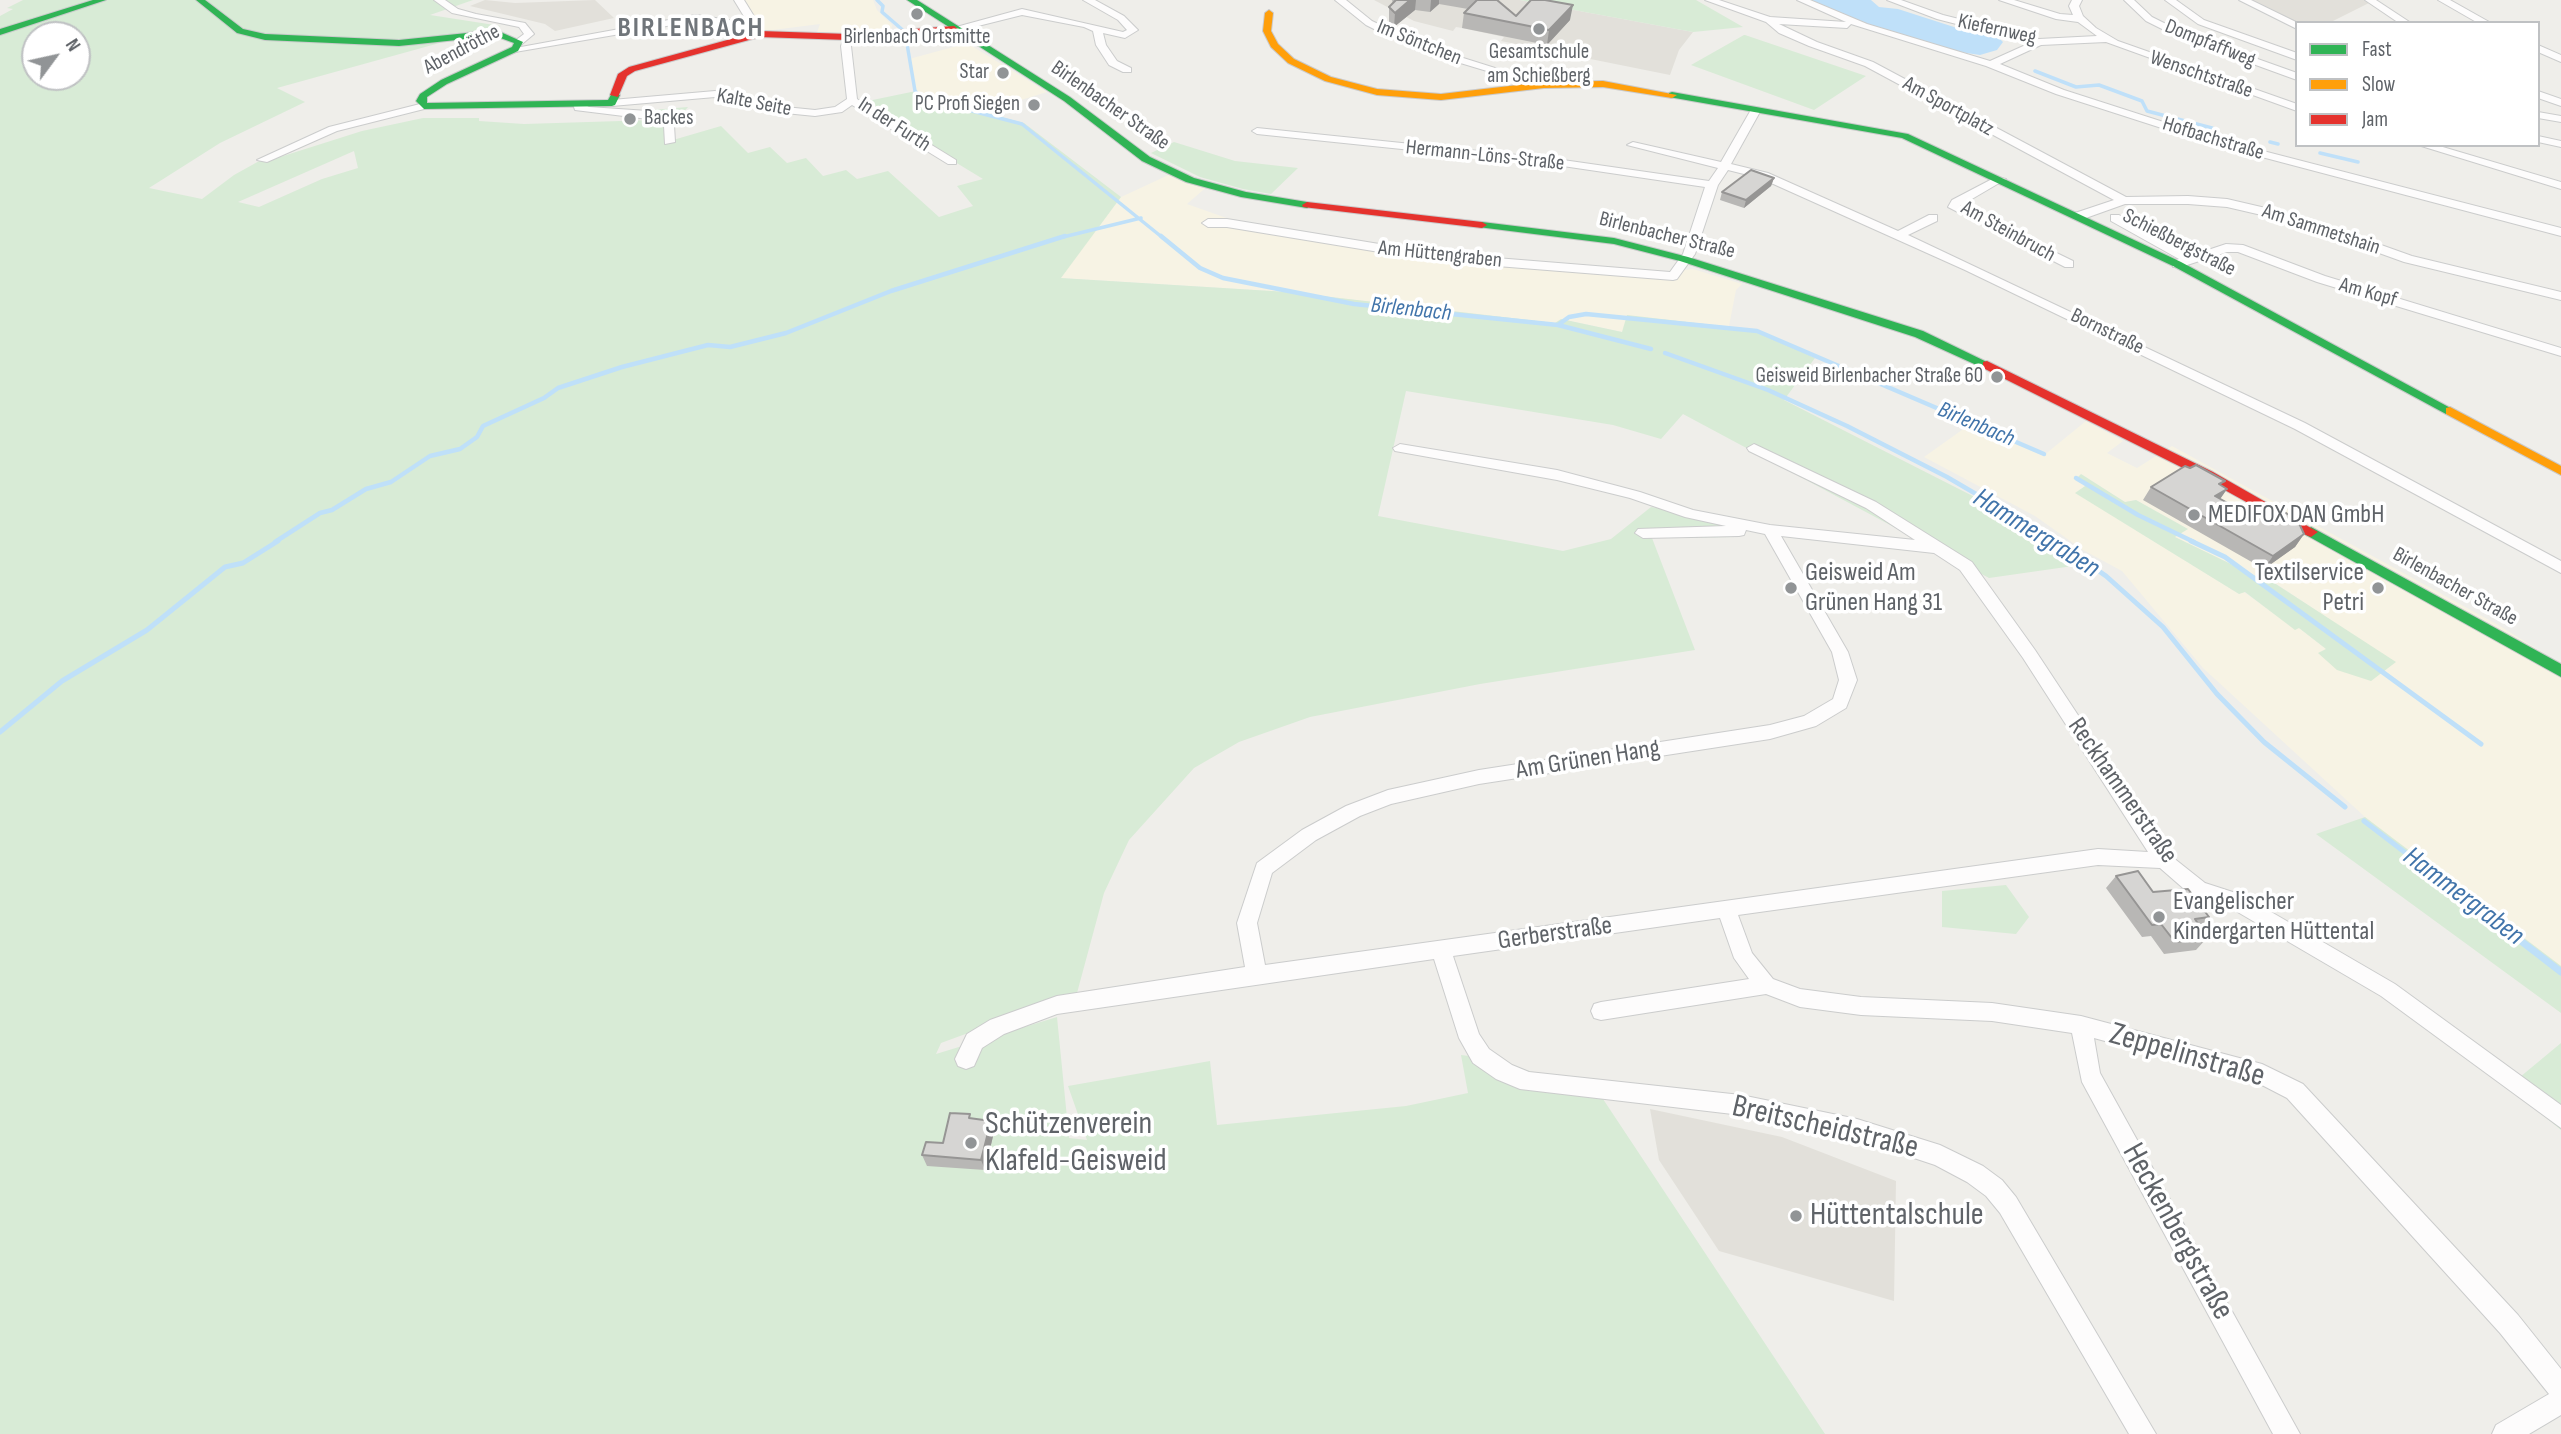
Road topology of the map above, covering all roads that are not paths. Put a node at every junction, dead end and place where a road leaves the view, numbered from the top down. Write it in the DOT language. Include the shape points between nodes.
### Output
graph roads {
  1 [pos="102,0"];
  2 [pos="200,0"];
  3 [pos="439,0"];
  4 [pos="738,0"];
  5 [pos="911,0"];
  6 [pos="1007,0"];
  7 [pos="1088,0"];
  8 [pos="1340,0"];
  9 [pos="1710,0"];
  10 [pos="1802,0"];
  11 [pos="1892,0"];
  12 [pos="2004,0"];
  13 [pos="2077,0"];
  14 [pos="2129,0"];
  15 [pos="2170,0"];
  16 [pos="2244,0"];
  17 [pos="2370,0"];
  18 [pos="2443,0"];
  19 [pos="1022,12"];
  20 [pos="1269,13"];
  21 [pos="2081,19"];
  22 [pos="1769,20"];
  23 [pos="2403,21"];
  24 [pos="2482,21"];
  25 [pos="2295,25"];
  26 [pos="1864,26"];
  27 [pos="954,29"];
  28 [pos="1097,29"];
  29 [pos="758,30"];
  30 [pos="0,32"];
  31 [pos="848,37"];
  32 [pos="2106,38"];
  33 [pos="2039,42"];
  34 [pos="517,46"];
  35 [pos="2540,49"];
  36 [pos="2295,56"];
  37 [pos="2561,59"];
  38 [pos="1990,64"];
  39 [pos="1127,70"];
  40 [pos="2295,76"];
  41 [pos="1544,86"];
  42 [pos="2540,95"];
  43 [pos="852,100"];
  44 [pos="612,103"];
  45 [pos="2561,103"];
  46 [pos="578,104"];
  47 [pos="424,106"];
  48 [pos="2295,107"];
  49 [pos="1756,110"];
  50 [pos="2540,115"];
  51 [pos="2561,119"];
  52 [pos="1257,131"];
  53 [pos="2540,139"];
  54 [pos="669,142"];
  55 [pos="2561,144"];
  56 [pos="1633,145"];
  57 [pos="2430,147"];
  58 [pos="263,160"];
  59 [pos="952,163"];
  60 [pos="1726,164"];
  61 [pos="2000,179"];
  62 [pos="1712,185"];
  63 [pos="2561,186"];
  64 [pos="2124,201"];
  65 [pos="2079,216"];
  66 [pos="1933,218"];
  67 [pos="2115,218"];
  68 [pos="1208,223"];
  69 [pos="2561,232"];
  70 [pos="1899,235"];
  71 [pos="1684,259"];
  72 [pos="2183,262"];
  73 [pos="2068,264"];
  74 [pos="2561,296"];
  75 [pos="2561,352"];
  76 [pos="1400,448"];
  77 [pos="1754,449"];
  78 [pos="2561,471"];
  79 [pos="1770,530"];
  80 [pos="1643,533"];
  81 [pos="1941,548"];
  82 [pos="2561,568"];
  83 [pos="2561,671"];
  84 [pos="2164,861"];
  85 [pos="1727,911"];
  86 [pos="1441,950"];
  87 [pos="1256,973"];
  88 [pos="1766,985"];
  89 [pos="1601,1011"];
  90 [pos="2081,1026"];
  91 [pos="966,1059"];
  92 [pos="2561,1118"];
  93 [pos="2561,1389"];
  94 [pos="2561,1401"];
  95 [pos="2143,1434"];
  96 [pos="2287,1434"];
  97 [pos="2505,1434"];
  1 -- 30 [label="street"];
  2 -- 34 [label="street, Abendröthe" via="240,31 265,37 399,43 496,33 511,35"];
  3 -- 34 [label="street" via="475,17 522,24 528,34"];
  4 -- 29 [label="street"];
  5 -- 27 [label="street, Birlenbacher Straße"];
  6 -- 19 [label="street"];
  7 -- 28 [label="street" via="1133,30 1125,35"];
  8 -- 41 [label="street, Im Söntchen" via="1369,23 1418,47"];
  9 -- 22 [label="street, Hofbachstraße"];
  10 -- 26 [label="street, Hofbachstraße"];
  11 -- 33 [label="street, Kiefernweg"];
  12 -- 21 [label="street"];
  13 -- 21 [label="street" via="2075,9"];
  14 -- 40 [label="street, Dompfaffweg" via="2149,19 2179,34"];
  15 -- 36 [label="street" via="2201,22"];
  16 -- 25 [label="street"];
  17 -- 23 [label="street"];
  18 -- 24 [label="street"];
  19 -- 27 [label="street"];
  19 -- 28 [label="street"];
  20 -- 41 [label="street, Schießbergstraße" via="1267,32 1291,61 1350,86 1441,97"];
  21 -- 32 [label="street"];
  22 -- 26 [label="street, Hofbachstraße"];
  22 -- 64 [label="street, Am Sportplatz" via="1782,31 1870,64"];
  26 -- 38 [label="street, Hofbachstraße"];
  27 -- 31 [label="street"];
  27 -- 71 [label="street, Birlenbacher Straße" via="1057,92 1146,159 1208,186 1302,204 1592,237"];
  28 -- 39 [label="street" via="1101,46 1113,63"];
  29 -- 31 [label="street"];
  29 -- 34 [label="street" via="696,18"];
  29 -- 44 [label="street" via="632,69 623,75"];
  31 -- 43 [label="street, In der Furth"];
  32 -- 33 [label="street, Kiefernweg"];
  32 -- 48 [label="street, Wenschtstraße"];
  33 -- 38 [label="street"];
  34 -- 47 [label="street, Abendröthe" via="430,90 421,101"];
  35 -- 37 [label="street"];
  38 -- 69 [label="street, Hofbachstraße" via="2060,92 2209,140"];
  41 -- 49 [label="street, Schießbergstraße" via="1620,85"];
  42 -- 45 [label="street"];
  43 -- 44 [label="street, Kalte Seite" via="838,110 816,113 715,94"];
  43 -- 59 [label="street, In der Furth"];
  44 -- 46 [label="street, Abendröthe"];
  46 -- 47 [label="street, Abendröthe"];
  46 -- 54 [label="street" via="589,110 660,118 669,125"];
  47 -- 58 [label="street" via="333,129"];
  49 -- 60 [label="street"];
  49 -- 61 [label="street, Schießbergstraße" via="1905,136"];
  50 -- 51 [label="street"];
  52 -- 62 [label="street, Hermann-Löns-Straße" via="1556,162"];
  53 -- 55 [label="street"];
  56 -- 60 [label="street, Bornstraße"];
  57 -- 63 [label="street"];
  60 -- 62 [label="street"];
  60 -- 70 [label="street, Bornstraße" via="1765,175"];
  61 -- 65 [label="street, Schießbergstraße"];
  61 -- 73 [label="street, Am Steinbruch" via="1954,206"];
  62 -- 71 [label="street"];
  64 -- 65 [label="street, Am Sammetshain"];
  64 -- 74 [label="street, Am Sammetshain" via="2188,200 2263,210 2408,259"];
  65 -- 72 [label="street, Schießbergstraße"];
  66 -- 70 [label="street, Am Steinbruch"];
  67 -- 72 [label="street"];
  68 -- 71 [label="street, Am Hüttengraben" via="1445,258 1673,276"];
  70 -- 82 [label="street, Bornstraße" via="2300,426"];
  71 -- 83 [label="street, Birlenbacher Straße" via="1885,322 1964,354 2208,475"];
  72 -- 75 [label="street, Am Kopf" via="2239,248 2321,279"];
  72 -- 78 [label="street, Schießbergstraße"];
  76 -- 79 [label="street" via="1558,475 1690,514"];
  77 -- 81 [label="street, Reckhammerstraße" via="1850,494"];
  79 -- 80 [label="street"];
  79 -- 81 [label="street"];
  79 -- 87 [label="street, Am Grünen Hang" via="1840,652 1848,680 1840,703 1810,721 1770,732 1479,777 1388,797 1353,811 1309,835 1264,869 1247,923"];
  81 -- 84 [label="street, Reckhammerstraße" via="1966,566 2006,621"];
  84 -- 85 [label="street, Gerberstraße" via="2098,858"];
  84 -- 92 [label="street, Reckhammerstraße" via="2198,889 2235,901 2388,990"];
  85 -- 86 [label="street, Gerberstraße"];
  85 -- 88 [label="street, Zeppelinstraße" via="1744,958"];
  86 -- 87 [label="street, Gerberstraße"];
  86 -- 95 [label="street, Breitscheidstraße" via="1470,1038 1481,1056 1504,1072 1528,1082 1741,1105 1857,1129 1940,1156 1975,1174 2008,1205"];
  87 -- 91 [label="street, Gerberstraße" via="1057,1005 998,1027 975,1041"];
  88 -- 89 [label="street, Zeppelinstraße"];
  88 -- 90 [label="street, Zeppelinstraße" via="1800,998 1837,1003 1992,1012"];
  90 -- 93 [label="street, Zeppelinstraße" via="2250,1070 2295,1091 2509,1324"];
  90 -- 96 [label="street, Heckenbergstraße" via="2090,1075"];
  94 -- 97 [label="street"];
}
